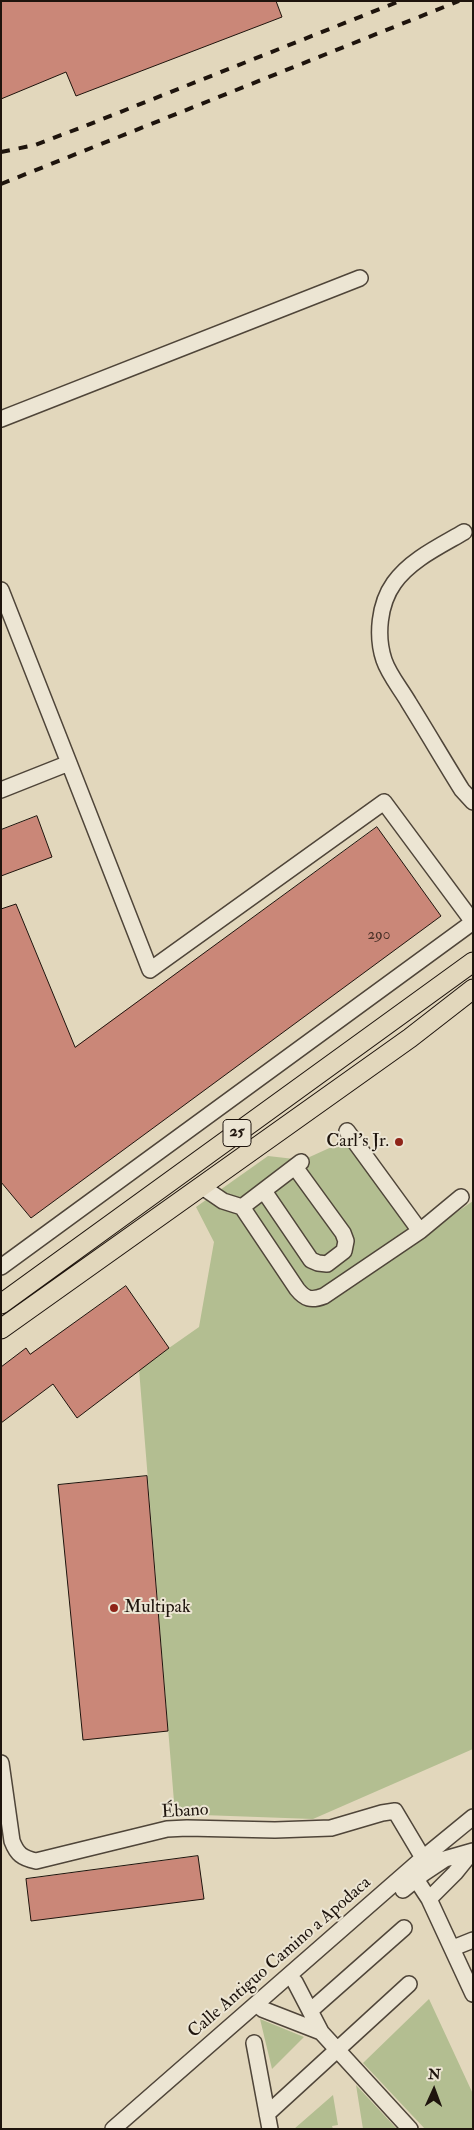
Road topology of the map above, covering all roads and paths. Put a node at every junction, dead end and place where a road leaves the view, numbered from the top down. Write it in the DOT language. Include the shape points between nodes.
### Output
graph roads {
  1 [pos="360,278"];
  2 [pos="1,419"];
  3 [pos="464,532"];
  4 [pos="1,590"];
  5 [pos="69,763"];
  6 [pos="1,790"];
  7 [pos="473,802"];
  8 [pos="473,922"];
  9 [pos="473,962"];
  10 [pos="473,989"];
  11 [pos="347,1131"];
  12 [pos="201,1186"];
  13 [pos="264,1191"];
  14 [pos="461,1197"];
  15 [pos="242,1207"];
  16 [pos="420,1231"];
  17 [pos="1,1267"];
  18 [pos="1,1304"];
  19 [pos="1,1329"];
  20 [pos="1,1763"];
  21 [pos="473,1817"];
  22 [pos="472,1851"];
  23 [pos="418,1870"];
  24 [pos="429,1899"];
  25 [pos="404,1928"];
  26 [pos="473,1940"];
  27 [pos="453,1948"];
  28 [pos="294,1982"];
  29 [pos="409,1984"];
  30 [pos="473,1994"];
  31 [pos="262,2009"];
  32 [pos="310,2011"];
  33 [pos="321,2032"];
  34 [pos="254,2043"];
  35 [pos="337,2048"];
  36 [pos="268,2122"];
  37 [pos="113,2129"];
  38 [pos="128,2129"];
  39 [pos="410,2129"];
  1 -- 2 [label="street"];
  3 -- 7 [label="street" via="429,552 394,583 384,600 380,642 384,661 396,682"];
  4 -- 5 [label="street"];
  5 -- 6 [label="street"];
  5 -- 8 [label="street" via="150,970 384,802"];
  8 -- 17 [label="street"];
  9 -- 18 [label="main road, 25"];
  10 -- 12 [label="main road, 25" via="410,1038"];
  11 -- 16 [label="street"];
  12 -- 15 [label="street" via="222,1201"];
  12 -- 19 [label="main road, 25"];
  13 -- 13 [label="street" via="298,1165 344,1233 344,1251 327,1264 311,1260"];
  13 -- 15 [label="street"];
  14 -- 16 [label="street"];
  15 -- 16 [label="street" via="297,1289 308,1299 324,1296"];
  20 -- 23 [label="street, Ébano" via="12,1841 25,1859 36,1860 167,1829 331,1828 395,1811"];
  21 -- 23 [label="street, Calle Antiguo Camino a Apodaca"];
  22 -- 23 [label="street, Calle Antiguo Camino a Apodaca"];
  22 -- 24 [label="street"];
  23 -- 24 [label="street"];
  23 -- 28 [label="street, Calle Antiguo Camino a Apodaca"];
  23 -- 37 [label="street, Calle Antiguo Camino a Apodaca"];
  24 -- 27 [label="street"];
  25 -- 32 [label="street"];
  26 -- 27 [label="street"];
  27 -- 30 [label="street"];
  28 -- 31 [label="street, Calle Antiguo Camino a Apodaca"];
  28 -- 32 [label="street"];
  29 -- 35 [label="street"];
  31 -- 33 [label="street"];
  31 -- 38 [label="street, Calle Antiguo Camino a Apodaca"];
  32 -- 33 [label="street"];
  33 -- 35 [label="street"];
  34 -- 36 [label="street"];
  35 -- 36 [label="street"];
  35 -- 39 [label="street"];
}
